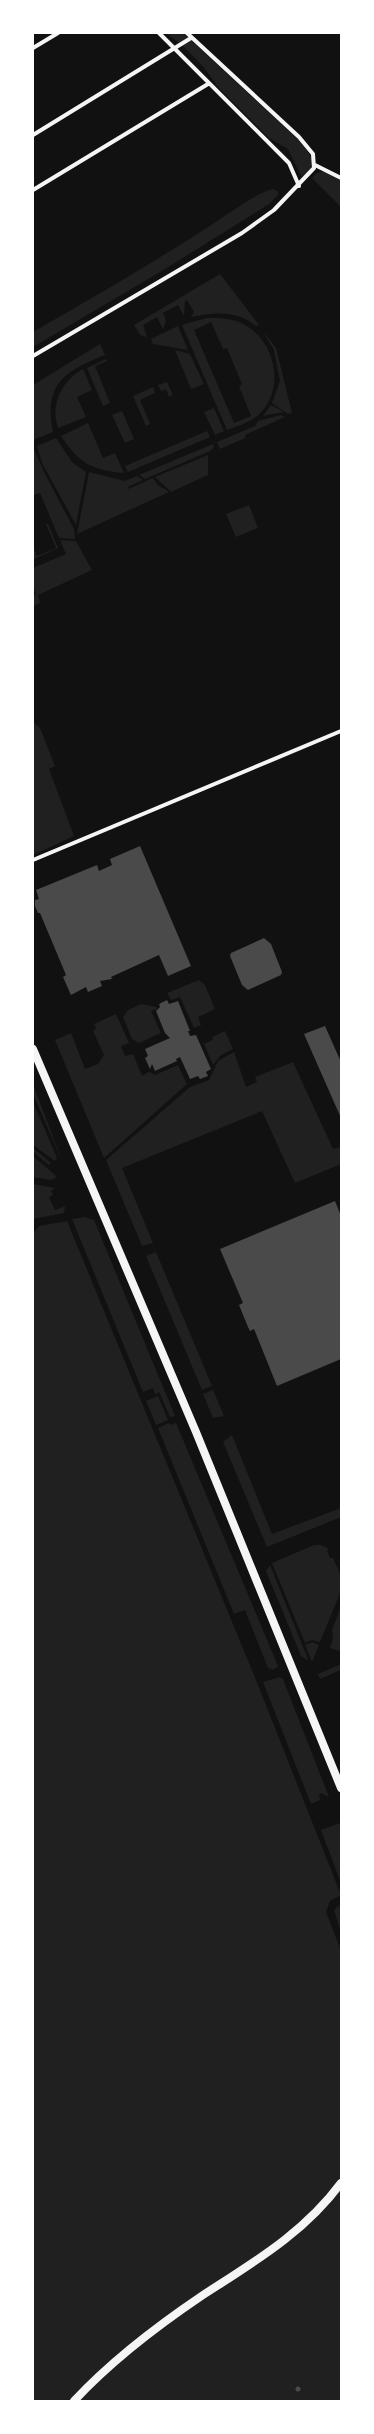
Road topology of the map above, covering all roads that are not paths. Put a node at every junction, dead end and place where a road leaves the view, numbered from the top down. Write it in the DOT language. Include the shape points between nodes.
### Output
graph roads {
  1 [pos="58,33"];
  2 [pos="158,33"];
  3 [pos="187,33"];
  4 [pos="191,38"];
  5 [pos="174,47"];
  6 [pos="33,48"];
  7 [pos="208,84"];
  8 [pos="33,135"];
  9 [pos="315,164"];
  10 [pos="341,178"];
  11 [pos="299,186"];
  12 [pos="33,190"];
  13 [pos="33,356"];
  14 [pos="341,731"];
  15 [pos="33,860"];
  16 [pos="33,1049"];
  17 [pos="341,1788"];
  18 [pos="341,2183"];
  19 [pos="74,2401"];
  1 -- 6 [label="street"];
  2 -- 5 [label="street"];
  3 -- 4 [label="street"];
  4 -- 5 [label="street"];
  4 -- 9 [label="street" via="299,137 313,154"];
  5 -- 7 [label="street"];
  5 -- 8 [label="street"];
  7 -- 11 [label="street" via="290,163"];
  7 -- 12 [label="street"];
  9 -- 10 [label="street"];
  9 -- 11 [label="street" via="312,172"];
  11 -- 13 [label="street" via="274,210 242,233"];
  14 -- 15 [label="street"];
  16 -- 17 [label="highway" via="196,1432"];
  18 -- 19 [label="highway" via="297,2232 162,2324"];
}
